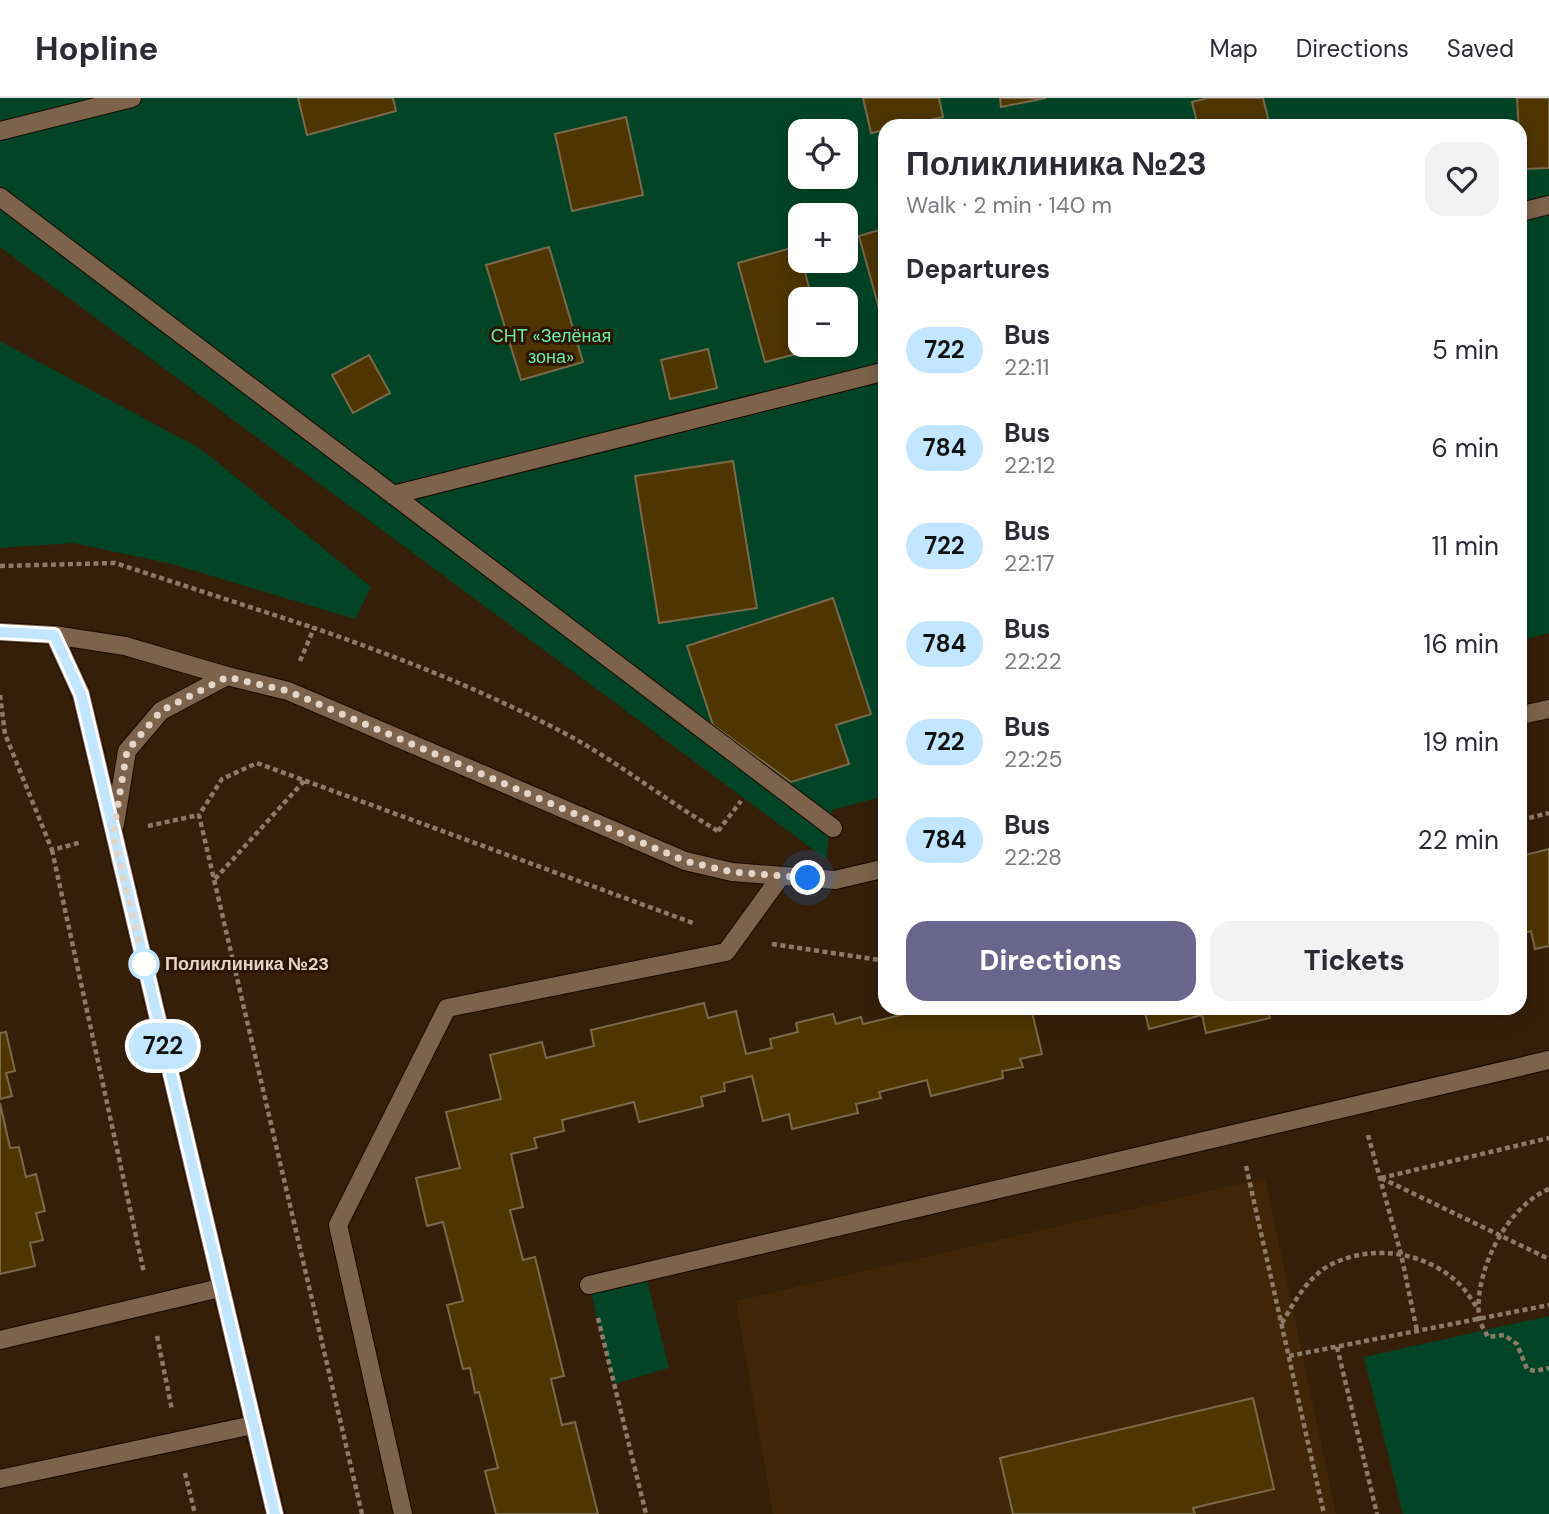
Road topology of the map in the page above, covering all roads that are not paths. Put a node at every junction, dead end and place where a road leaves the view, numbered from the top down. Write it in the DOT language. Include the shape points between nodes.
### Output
graph roads {
  1 [pos="132,98"];
  2 [pos="0,131"];
  3 [pos="0,197"];
  4 [pos="1549,205"];
  5 [pos="1527,210"];
  6 [pos="878,373"];
  7 [pos="393,495"];
  8 [pos="0,632"];
  9 [pos="54,635"];
  10 [pos="227,677"];
  11 [pos="1549,709"];
  12 [pos="1527,714"];
  13 [pos="833,828"];
  14 [pos="113,834"];
  15 [pos="878,870"];
  16 [pos="781,876"];
  17 [pos="1549,1060"];
  18 [pos="589,1285"];
  19 [pos="220,1288"];
  20 [pos="0,1340"];
  21 [pos="254,1425"];
  22 [pos="0,1479"];
  23 [pos="275,1514"];
  24 [pos="403,1514"];
  1 -- 2 [label="street"];
  3 -- 7 [label="street"];
  4 -- 5 [label="street"];
  6 -- 7 [label="street"];
  7 -- 13 [label="street"];
  8 -- 9 [label="street"];
  9 -- 10 [label="street" via="125,646"];
  9 -- 14 [label="street" via="81,694"];
  10 -- 14 [label="street" via="161,711 127,751"];
  10 -- 16 [label="street" via="288,691 685,861 732,872"];
  11 -- 12 [label="street"];
  14 -- 19 [label="street"];
  15 -- 16 [label="street" via="835,880"];
  16 -- 24 [label="street" via="726,952 447,1008 338,1225"];
  17 -- 18 [label="street"];
  19 -- 20 [label="street"];
  19 -- 21 [label="street"];
  21 -- 22 [label="street"];
  21 -- 23 [label="street"];
}
